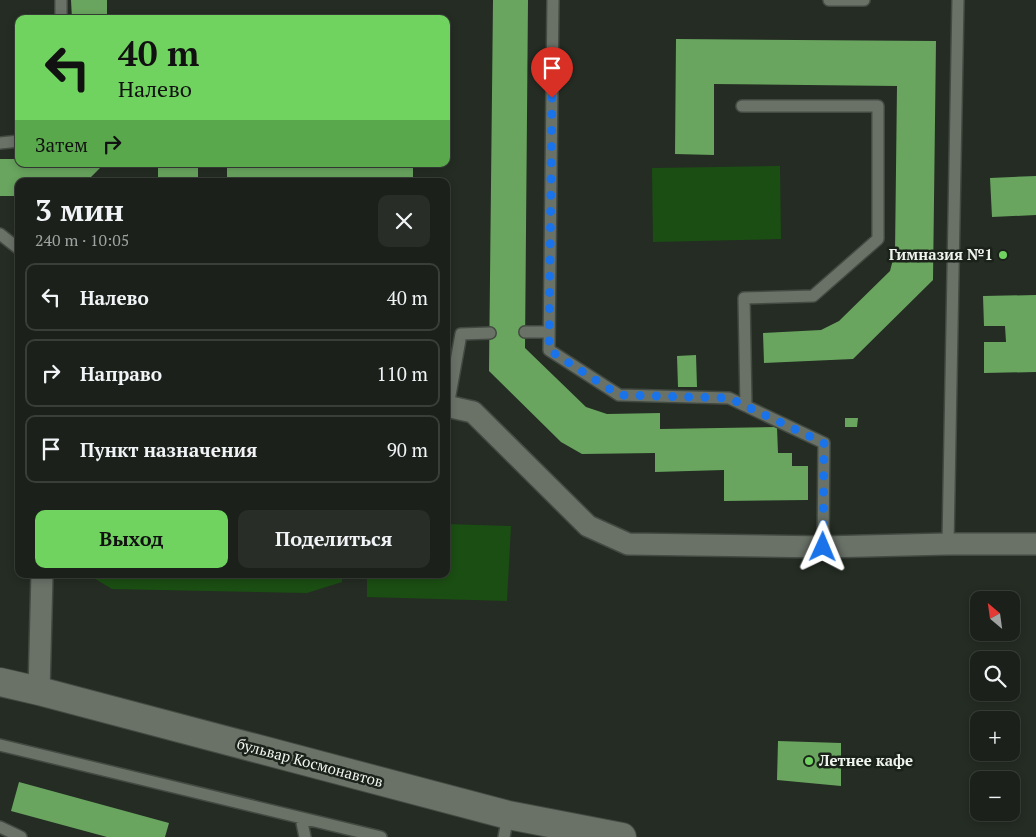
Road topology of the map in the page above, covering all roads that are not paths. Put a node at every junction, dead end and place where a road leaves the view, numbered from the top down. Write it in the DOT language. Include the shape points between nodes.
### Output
graph roads {
  1 [pos="61,0"];
  2 [pos="553,0"];
  3 [pos="829,0"];
  4 [pos="864,0"];
  5 [pos="958,0"];
  6 [pos="61,15"];
  7 [pos="742,106"];
  8 [pos="15,141"];
  9 [pos="0,143"];
  10 [pos="0,234"];
  11 [pos="0,244"];
  12 [pos="15,245"];
  13 [pos="15,246"];
  14 [pos="525,332"];
  15 [pos="549,332"];
  16 [pos="490,333"];
  17 [pos="450,391"];
  18 [pos="746,406"];
  19 [pos="450,407"];
  20 [pos="948,544"];
  21 [pos="1036,544"];
  22 [pos="823,547"];
  23 [pos="42,578"];
  24 [pos="0,682"];
  25 [pos="39,691"];
  26 [pos="0,744"];
  27 [pos="301,818"];
  28 [pos="506,826"];
  29 [pos="0,827"];
  30 [pos="21,837"];
  31 [pos="305,837"];
  32 [pos="380,837"];
  33 [pos="622,837"];
  1 -- 6 [label="lane"];
  2 -- 15 [label="lane"];
  3 -- 4 [label="lane"];
  5 -- 20 [label="lane"];
  7 -- 18 [label="lane" via="878,106 878,239 813,296 744,298"];
  8 -- 9 [label="lane"];
  10 -- 12 [label="lane"];
  11 -- 13 [label="lane"];
  14 -- 15 [label="lane"];
  15 -- 18 [label="lane" via="549,350 619,395 729,398"];
  16 -- 17 [label="lane" via="461,334"];
  18 -- 22 [label="lane" via="824,443"];
  19 -- 22 [label="street" via="473,412 588,526 628,544"];
  20 -- 21 [label="street"];
  20 -- 22 [label="street"];
  23 -- 25 [label="street"];
  24 -- 25 [label="street, бульвар Космонавтов"];
  25 -- 28 [label="street, бульвар Космонавтов"];
  26 -- 27 [label="lane"];
  27 -- 31 [label="lane"];
  27 -- 32 [label="lane"];
  28 -- 33 [label="street, бульвар Космонавтов"];
  29 -- 30 [label="lane"];
}
